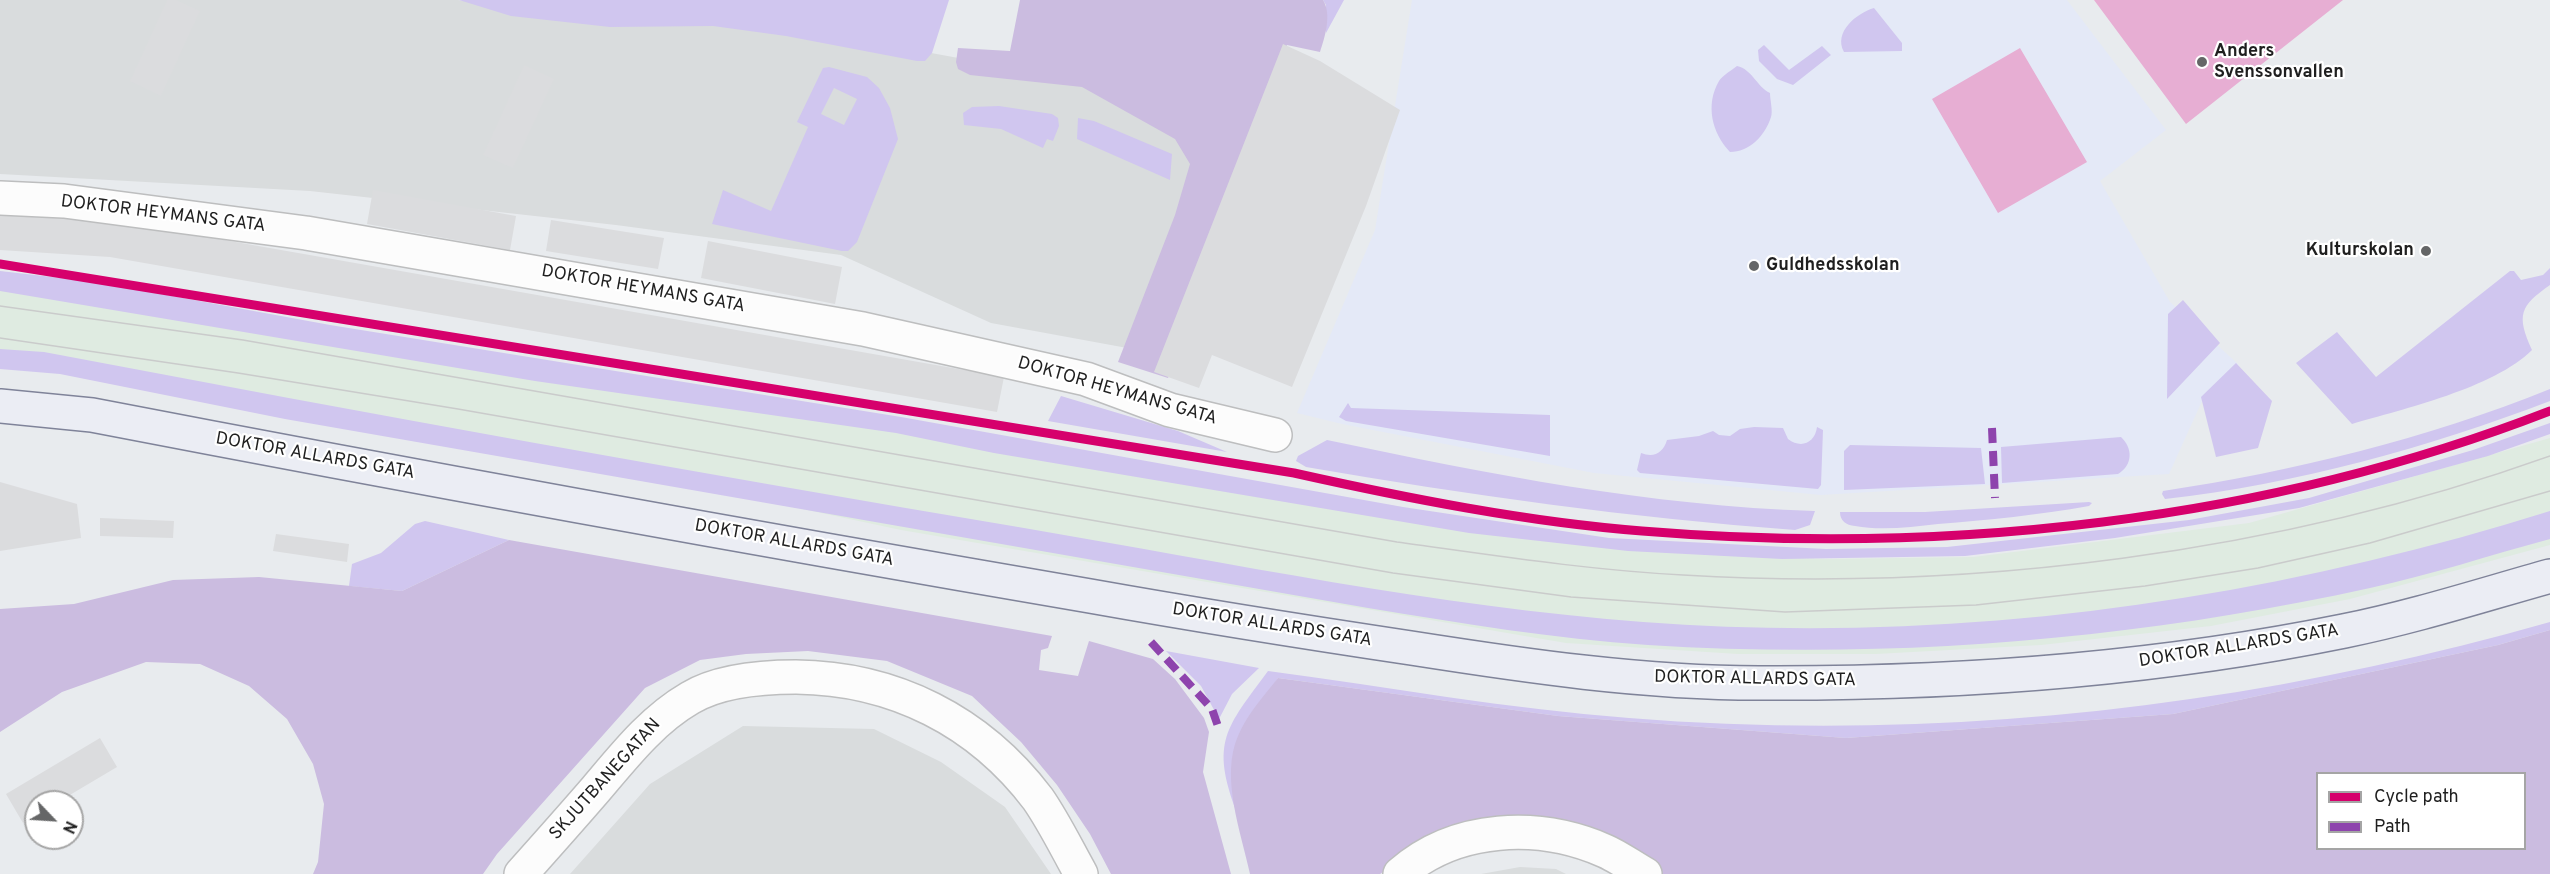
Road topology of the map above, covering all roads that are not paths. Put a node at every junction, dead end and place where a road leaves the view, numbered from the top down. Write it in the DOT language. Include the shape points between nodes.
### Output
graph roads {
  1 [pos="0,198"];
  2 [pos="0,406"];
  3 [pos="1275,435"];
  4 [pos="2550,576"];
  5 [pos="521,874"];
  6 [pos="1081,874"];
  7 [pos="1400,874"];
  8 [pos="1645,874"];
  1 -- 3 [label="street, DOKTOR HEYMANS GATA" via="64,201 306,233 863,329 1086,379 1170,410"];
  2 -- 4 [label="street, DOKTOR ALLARDS GATA" via="92,415 1244,623 1490,660 1670,679 1910,682 2067,672 2343,632"];
  5 -- 6 [label="street, SKJUTBANEGATAN" via="628,750 666,714 692,696 727,685 795,677 849,681 904,696 971,731 1038,800"];
  7 -- 8 [label="street" via="1433,852 1475,835 1516,831 1561,837 1605,851"];
}
